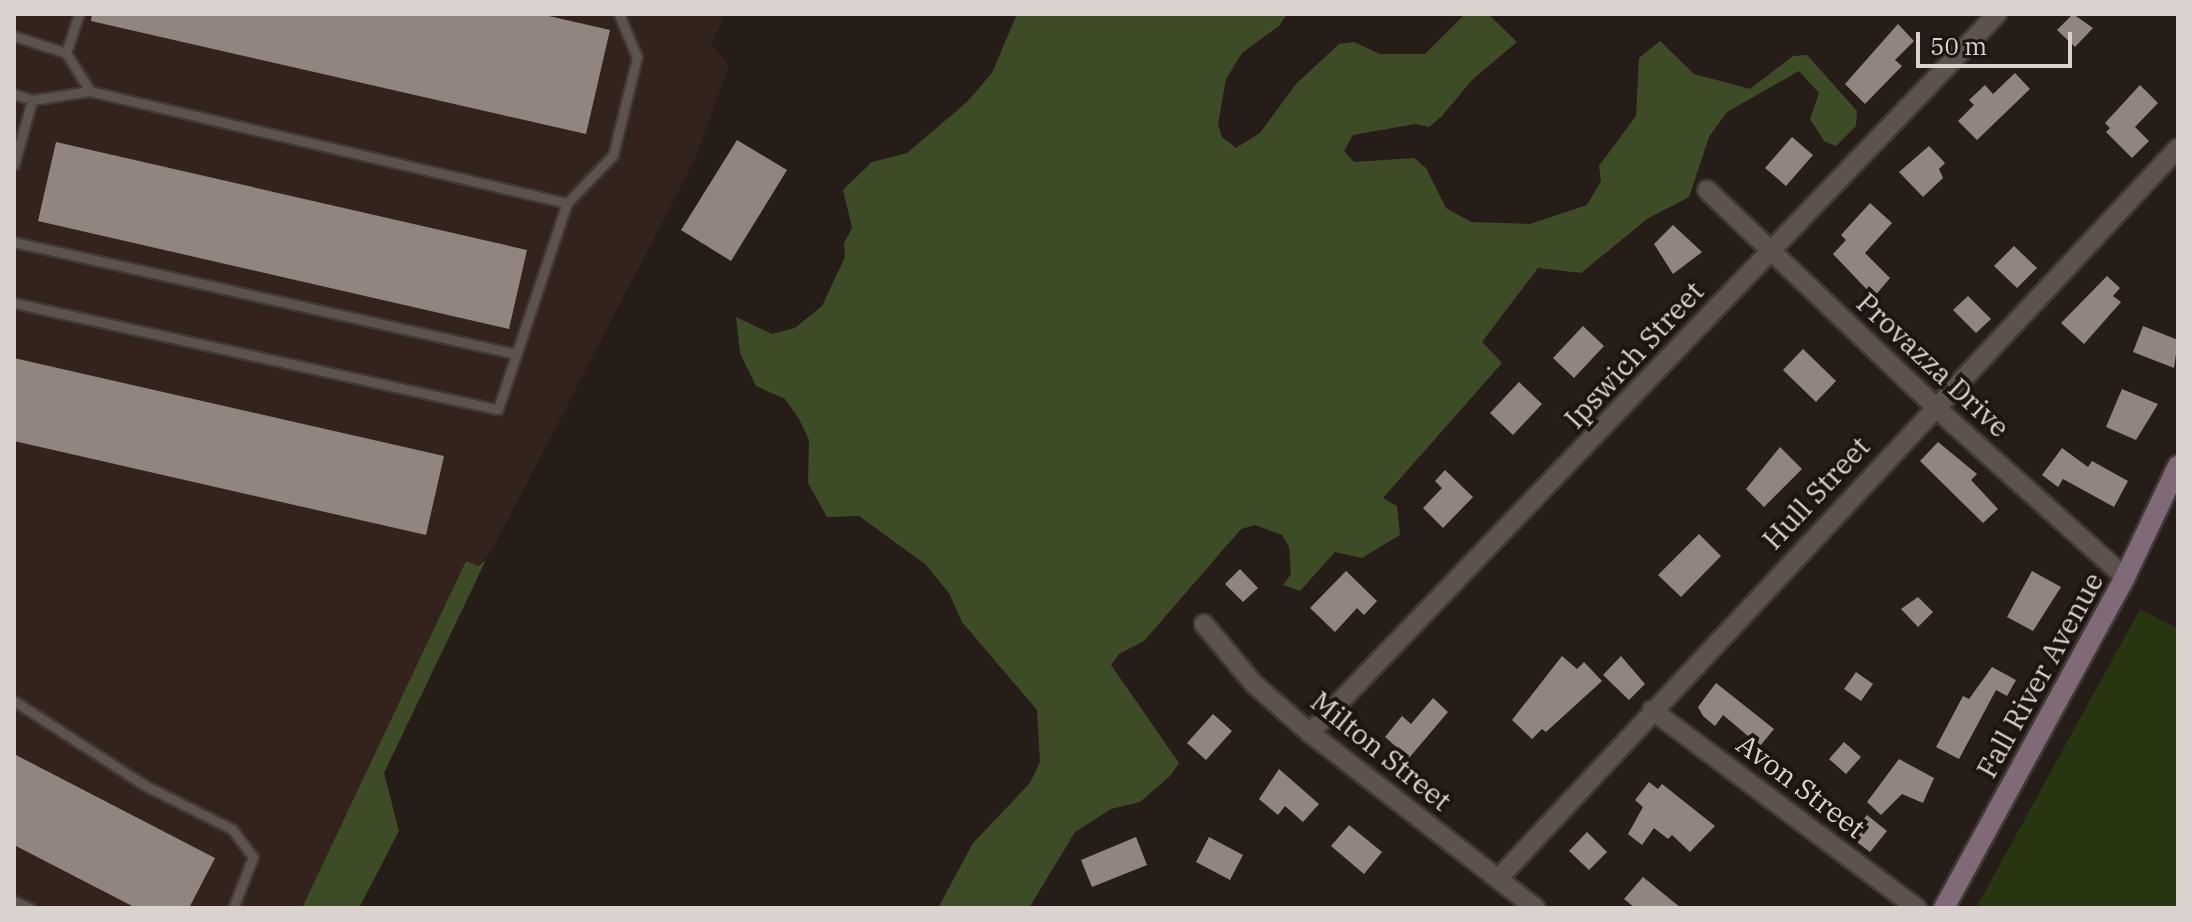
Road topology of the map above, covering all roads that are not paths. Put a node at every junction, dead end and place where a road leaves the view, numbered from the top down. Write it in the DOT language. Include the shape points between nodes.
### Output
graph roads {
  1 [pos="79,14"];
  2 [pos="619,14"];
  3 [pos="1997,14"];
  4 [pos="14,36"];
  5 [pos="66,53"];
  6 [pos="90,91"];
  7 [pos="14,94"];
  8 [pos="32,100"];
  9 [pos="2178,148"];
  10 [pos="14,165"];
  11 [pos="1707,190"];
  12 [pos="567,203"];
  13 [pos="14,242"];
  14 [pos="1771,250"];
  15 [pos="14,303"];
  16 [pos="516,354"];
  17 [pos="1937,406"];
  18 [pos="2178,466"];
  19 [pos="2125,577"];
  20 [pos="1204,624"];
  21 [pos="14,701"];
  22 [pos="1652,710"];
  23 [pos="1310,733"];
  24 [pos="1498,879"];
  25 [pos="14,901"];
  26 [pos="30,908"];
  27 [pos="233,908"];
  28 [pos="1536,908"];
  29 [pos="1917,908"];
  30 [pos="1944,908"];
  1 -- 5 [label="lane"];
  2 -- 12 [label="lane" via="637,57 613,155"];
  3 -- 14 [label="street, Ipswich Street"];
  4 -- 5 [label="lane"];
  5 -- 6 [label="lane"];
  6 -- 8 [label="lane"];
  6 -- 12 [label="lane"];
  7 -- 8 [label="lane"];
  8 -- 10 [label="lane"];
  9 -- 17 [label="street, Hull Street"];
  11 -- 14 [label="street, Provazza Drive"];
  12 -- 16 [label="lane"];
  13 -- 16 [label="lane"];
  14 -- 17 [label="street, Provazza Drive"];
  14 -- 23 [label="street, Ipswich Street"];
  15 -- 16 [label="lane" via="498,409"];
  17 -- 19 [label="street, Provazza Drive"];
  17 -- 22 [label="street, Hull Street"];
  18 -- 19 [label="main road, Fall River Avenue"];
  19 -- 30 [label="main road, Fall River Avenue"];
  20 -- 23 [label="street, Milton Street" via="1254,684"];
  21 -- 27 [label="lane" via="146,786 232,829 253,857"];
  22 -- 24 [label="street, Hull Street"];
  22 -- 29 [label="street, Avon Street"];
  23 -- 24 [label="street, Milton Street"];
  24 -- 28 [label="street, Milton Street"];
  25 -- 26 [label="lane"];
}
